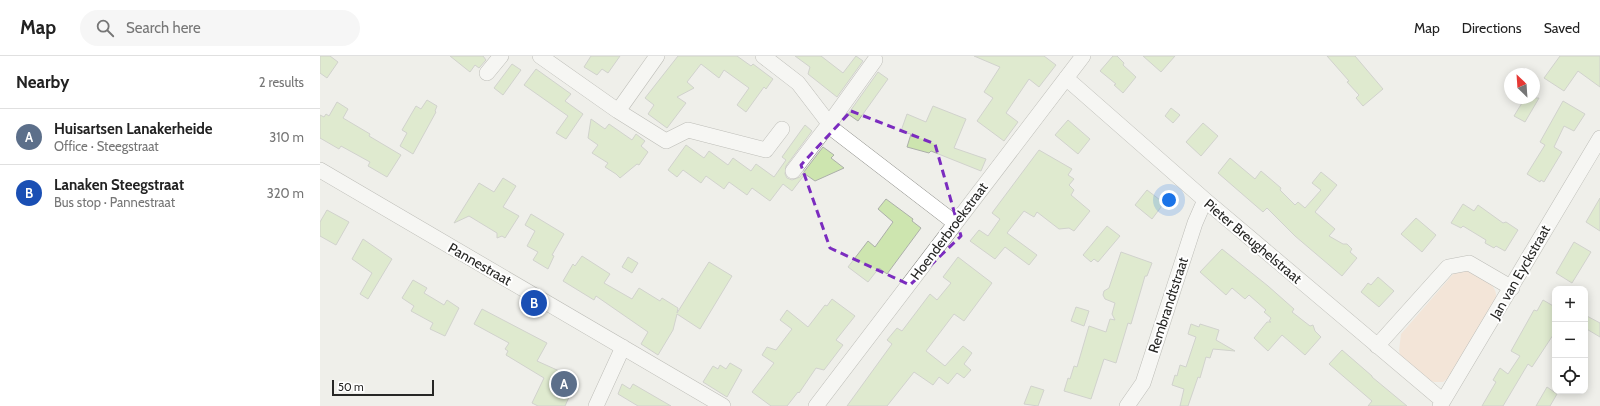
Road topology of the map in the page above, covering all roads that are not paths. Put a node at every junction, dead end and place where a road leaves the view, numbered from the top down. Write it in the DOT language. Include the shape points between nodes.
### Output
graph roads {
  1 [pos="500,56"];
  2 [pos="540,56"];
  3 [pos="658,56"];
  4 [pos="763,56"];
  5 [pos="1083,56"];
  6 [pos="875,60"];
  7 [pos="487,74"];
  8 [pos="1066,78"];
  9 [pos="618,111"];
  10 [pos="830,124"];
  11 [pos="782,129"];
  12 [pos="1600,138"];
  13 [pos="320,170"];
  14 [pos="794,171"];
  15 [pos="1205,200"];
  16 [pos="955,223"];
  17 [pos="1512,288"];
  18 [pos="1378,346"];
  19 [pos="623,348"];
  20 [pos="1442,403"];
  21 [pos="596,406"];
  22 [pos="723,406"];
  23 [pos="816,406"];
  24 [pos="1126,406"];
  1 -- 7 [label="street"];
  2 -- 9 [label="street"];
  3 -- 9 [label="street"];
  4 -- 10 [label="street" via="798,83"];
  5 -- 8 [label="street, Hoenderbroekstraat"];
  6 -- 10 [label="street"];
  8 -- 15 [label="street, Pieter Breughelstraat"];
  8 -- 16 [label="street, Hoenderbroekstraat"];
  9 -- 11 [label="street" via="666,141 688,130 766,150"];
  10 -- 14 [label="street"];
  10 -- 16 [label="street" via="834,130"];
  12 -- 17 [label="street, Jan van Eyckstraat" via="1520,269"];
  13 -- 19 [label="street, Pannestraat"];
  15 -- 18 [label="street, Pieter Breughelstraat"];
  15 -- 24 [label="street, Rembrandtstraat" via="1195,223 1143,383"];
  16 -- 23 [label="street, Hoenderbroekstraat"];
  17 -- 18 [label="street" via="1468,263 1448,267"];
  17 -- 20 [label="street, Jan van Eyckstraat"];
  18 -- 20 [label="street, Pieter Breughelstraat"];
  19 -- 21 [label="street"];
  19 -- 22 [label="street, Pannestraat"];
}
